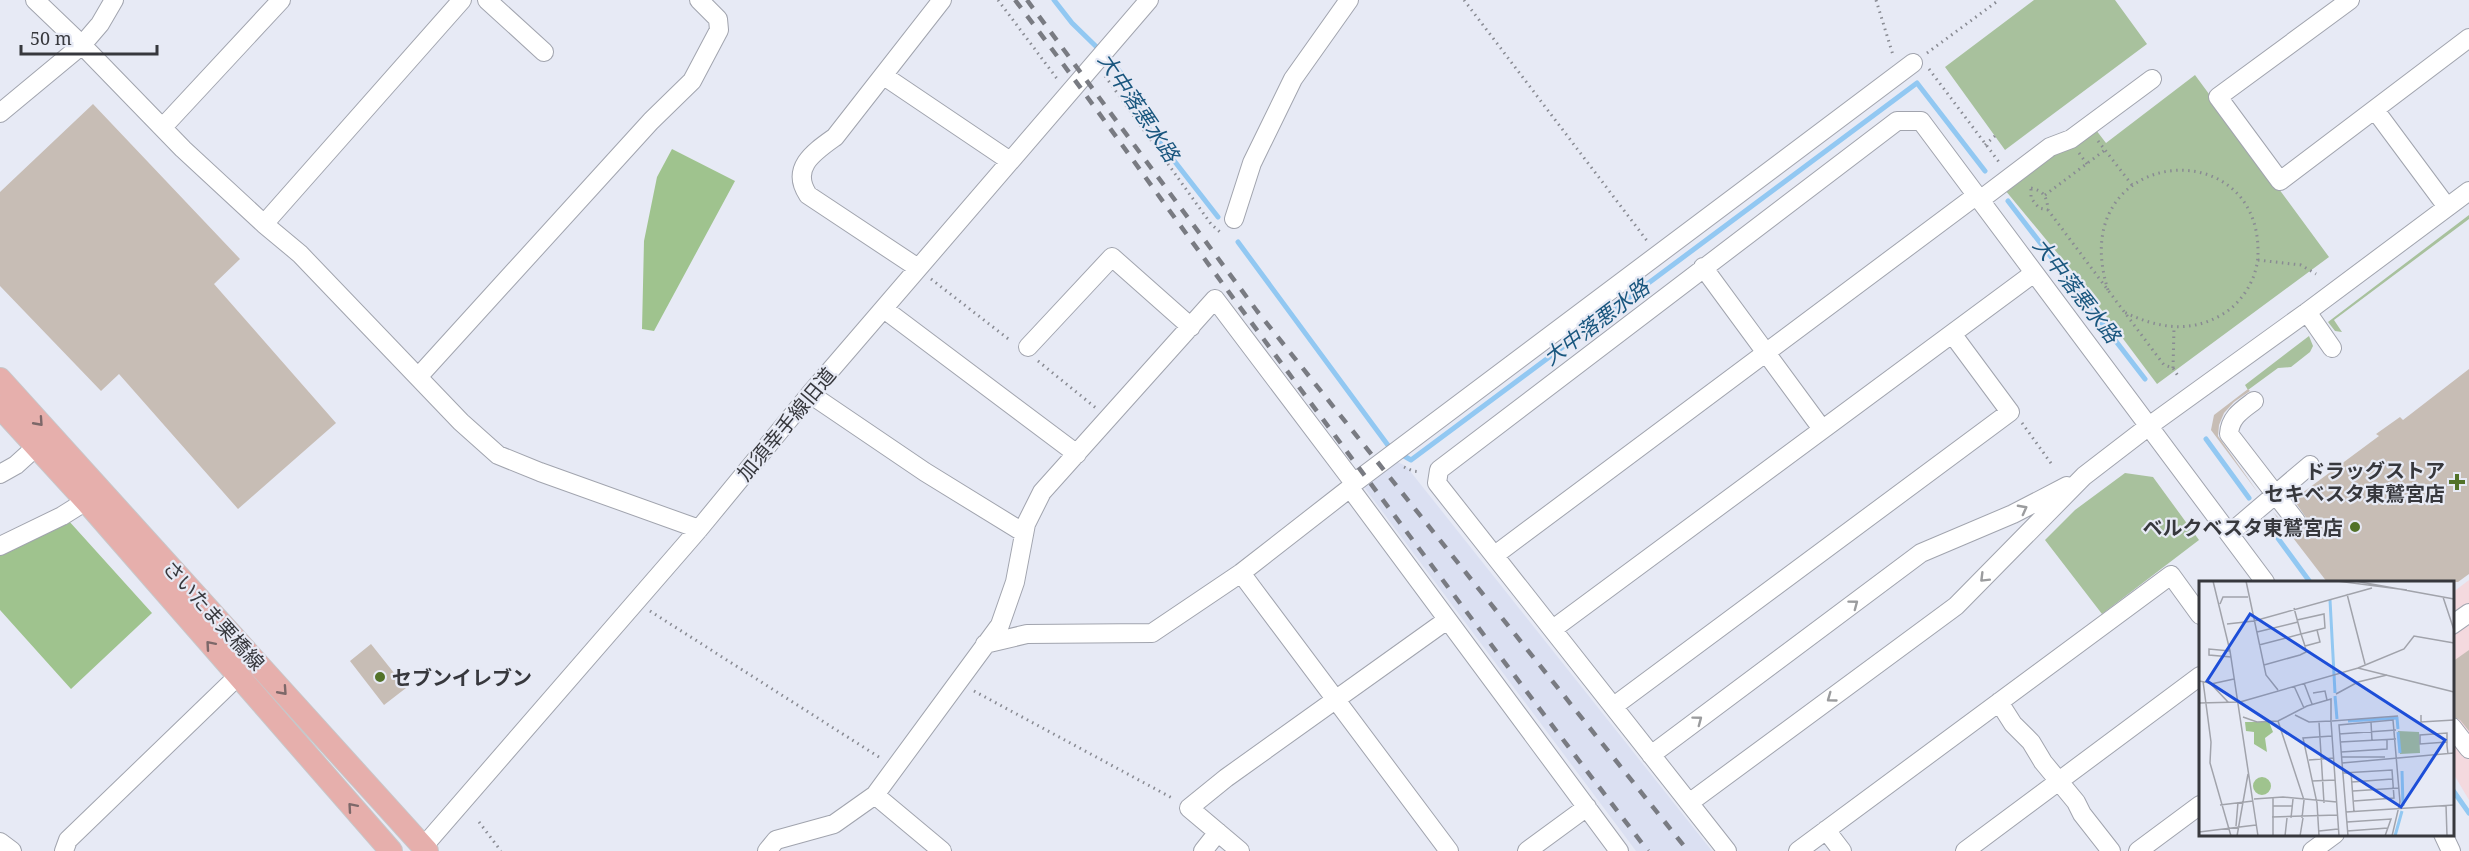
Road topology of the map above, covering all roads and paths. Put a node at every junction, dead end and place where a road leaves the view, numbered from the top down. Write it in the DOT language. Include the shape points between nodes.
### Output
graph roads {
  1 [pos="35,0"];
  2 [pos="114,0"];
  3 [pos="280,0"];
  4 [pos="462,0"];
  5 [pos="487,0"];
  6 [pos="699,0"];
  7 [pos="942,0"];
  8 [pos="998,0"];
  9 [pos="1149,0"];
  10 [pos="1349,0"];
  11 [pos="1464,0"];
  12 [pos="1876,0"];
  13 [pos="1999,0"];
  14 [pos="2350,0"];
  15 [pos="2469,38"];
  16 [pos="82,45"];
  17 [pos="544,52"];
  18 [pos="1917,60"];
  19 [pos="1095,62"];
  20 [pos="1898,74"];
  21 [pos="884,76"];
  22 [pos="2152,79"];
  23 [pos="1061,83"];
  24 [pos="2375,110"];
  25 [pos="0,113"];
  26 [pos="163,127"];
  27 [pos="2087,127"];
  28 [pos="1995,136"];
  29 [pos="1985,144"];
  30 [pos="2076,149"];
  31 [pos="2105,150"];
  32 [pos="1010,161"];
  33 [pos="2087,164"];
  34 [pos="2002,166"];
  35 [pos="2025,180"];
  36 [pos="2132,185"];
  37 [pos="2031,188"];
  38 [pos="2469,191"];
  39 [pos="2045,195"];
  40 [pos="1979,198"];
  41 [pos="2447,207"];
  42 [pos="2048,210"];
  43 [pos="1234,219"];
  44 [pos="264,224"];
  45 [pos="1658,254"];
  46 [pos="2258,260"];
  47 [pos="1703,267"];
  48 [pos="918,268"];
  49 [pos="2034,273"];
  50 [pos="2316,274"];
  51 [pos="2108,290"];
  52 [pos="884,309"];
  53 [pos="2124,312"];
  54 [pos="2307,312"];
  55 [pos="1191,327"];
  56 [pos="2174,327"];
  57 [pos="1953,335"];
  58 [pos="1028,346"];
  59 [pos="2332,348"];
  60 [pos="1766,352"];
  61 [pos="2173,368"];
  62 [pos="2178,375"];
  63 [pos="419,376"];
  64 [pos="0,379"];
  65 [pos="810,394"];
  66 [pos="2254,401"];
  67 [pos="0,407"];
  68 [pos="2010,412"];
  69 [pos="2149,426"];
  70 [pos="1822,429"];
  71 [pos="37,446"];
  72 [pos="1077,454"];
  73 [pos="2310,465"];
  74 [pos="2053,466"];
  75 [pos="0,474"];
  76 [pos="2084,476"];
  77 [pos="1352,486"];
  78 [pos="86,501"];
  79 [pos="2296,521"];
  80 [pos="699,529"];
  81 [pos="1024,533"];
  82 [pos="2229,534"];
  83 [pos="0,546"];
  84 [pos="1495,555"];
  85 [pos="1241,573"];
  86 [pos="2264,581"];
  87 [pos="636,602"];
  88 [pos="2469,613"];
  89 [pos="2199,614"];
  90 [pos="1447,620"];
  91 [pos="2454,624"];
  92 [pos="1553,629"];
  93 [pos="985,644"];
  94 [pos="238,676"];
  95 [pos="2199,677"];
  96 [pos="956,682"];
  97 [pos="1335,700"];
  98 [pos="1999,702"];
  99 [pos="1614,706"];
  100 [pos="2454,730"];
  101 [pos="2469,749"];
  102 [pos="1651,755"];
  103 [pos="896,767"];
  104 [pos="2058,782"];
  105 [pos="875,795"];
  106 [pos="1689,803"];
  107 [pos="2199,806"];
  108 [pos="1587,807"];
  109 [pos="1189,808"];
  110 [pos="479,822"];
  111 [pos="1826,830"];
  112 [pos="1218,832"];
  113 [pos="2332,836"];
  114 [pos="2444,836"];
  115 [pos="0,842"];
  116 [pos="423,849"];
  117 [pos="12,851"];
  118 [pos="64,851"];
  119 [pos="391,851"];
  120 [pos="501,851"];
  121 [pos="767,851"];
  122 [pos="942,851"];
  123 [pos="1203,851"];
  124 [pos="1240,851"];
  125 [pos="1449,851"];
  126 [pos="1527,851"];
  127 [pos="1619,851"];
  128 [pos="1727,851"];
  129 [pos="1798,851"];
  130 [pos="1842,851"];
  131 [pos="1965,851"];
  132 [pos="2111,851"];
  133 [pos="2138,851"];
  134 [pos="2312,851"];
  135 [pos="2451,851"];
  1 -- 16 [label="street"];
  2 -- 16 [label="street"];
  3 -- 26 [label="street"];
  4 -- 44 [label="street"];
  5 -- 17 [label="street"];
  6 -- 63 [label="street" via="718,20 719,30 692,81"];
  7 -- 21 [label="street"];
  8 -- 23 [label="path"];
  9 -- 19 [label="street, 加須幸手線旧道"];
  10 -- 43 [label="street" via="1293,79 1252,164"];
  11 -- 45 [label="path"];
  12 -- 20 [label="path"];
  13 -- 18 [label="path"];
  14 -- 24 [label="street" via="2218,97 2280,181"];
  15 -- 24 [label="street"];
  16 -- 25 [label="street"];
  16 -- 26 [label="street"];
  18 -- 20 [label="street"];
  18 -- 29 [label="path"];
  19 -- 32 [label="street, 加須幸手線旧道"];
  19 -- 43 [label="path" via="1211,224 1221,233"];
  20 -- 45 [label="street"];
  21 -- 32 [label="street"];
  21 -- 48 [label="street" via="835,137 802,167 800,178 808,195"];
  22 -- 27 [label="street"];
  24 -- 41 [label="street"];
  26 -- 44 [label="street"];
  27 -- 31 [label="path"];
  27 -- 40 [label="street" via="2050,147"];
  28 -- 29 [label="path"];
  29 -- 34 [label="path"];
  30 -- 33 [label="path"];
  31 -- 33 [label="path"];
  31 -- 36 [label="path"];
  32 -- 48 [label="street, 加須幸手線旧道"];
  33 -- 39 [label="path"];
  35 -- 37 [label="path"];
  36 -- 46 [label="path" via="2155,173 2183,169 2224,183 2248,210 2255,226"];
  36 -- 51 [label="path" via="2118,198 2105,230 2101,260"];
  37 -- 39 [label="path"];
  37 -- 42 [label="path" via="2031,198 2038,208"];
  38 -- 41 [label="street"];
  39 -- 42 [label="path"];
  40 -- 47 [label="street" via="1921,121 1897,121"];
  40 -- 49 [label="street"];
  40 -- 60 [label="street"];
  41 -- 54 [label="street"];
  42 -- 51 [label="path"];
  44 -- 63 [label="street" via="300,254"];
  45 -- 77 [label="street"];
  46 -- 50 [label="path" via="2301,265"];
  46 -- 56 [label="path" via="2248,288 2225,312 2198,325"];
  47 -- 60 [label="street"];
  47 -- 84 [label="street" via="1439,470 1437,483"];
  48 -- 52 [label="street, 加須幸手線旧道"];
  49 -- 57 [label="street"];
  49 -- 69 [label="street"];
  51 -- 53 [label="path"];
  52 -- 65 [label="street, 加須幸手線旧道"];
  52 -- 72 [label="street"];
  53 -- 56 [label="path" via="2159,327"];
  53 -- 61 [label="path" via="2164,365"];
  54 -- 59 [label="street"];
  54 -- 69 [label="street"];
  55 -- 58 [label="street" via="1112,257"];
  55 -- 72 [label="street"];
  55 -- 77 [label="street" via="1215,299"];
  56 -- 61 [label="path"];
  57 -- 68 [label="street"];
  57 -- 70 [label="street"];
  60 -- 70 [label="street"];
  60 -- 84 [label="street"];
  61 -- 62 [label="path"];
  63 -- 80 [label="street" via="498,455"];
  64 -- 116 [label="main road, さいたま栗橋線, one-way"];
  65 -- 80 [label="street, 加須幸手線旧道"];
  65 -- 81 [label="street"];
  66 -- 79 [label="street" via="2236,415 2229,434"];
  67 -- 71 [label="main road, さいたま栗橋線"];
  68 -- 74 [label="path" via="2019,418"];
  68 -- 99 [label="street"];
  69 -- 76 [label="street"];
  69 -- 82 [label="street"];
  70 -- 92 [label="street"];
  71 -- 75 [label="street"];
  71 -- 78 [label="main road, さいたま栗橋線"];
  72 -- 81 [label="street" via="1042,492"];
  73 -- 82 [label="street"];
  102 -- 76 [label="street, one-way" via="1921,553 2013,514"];
  76 -- 106 [label="street, one-way" via="1956,606"];
  77 -- 85 [label="street"];
  77 -- 90 [label="street"];
  78 -- 83 [label="street"];
  94 -- 78 [label="main road, さいたま栗橋線, one-way"];
  80 -- 87 [label="street, 加須幸手線旧道"];
  81 -- 93 [label="street" via="1000,625"];
  82 -- 86 [label="street"];
  84 -- 92 [label="street"];
  85 -- 93 [label="street" via="1152,633 1027,634"];
  85 -- 97 [label="street"];
  87 -- 103 [label="path"];
  87 -- 116 [label="street, 加須幸手線旧道"];
  88 -- 91 [label="street"];
  89 -- 98 [label="street" via="2171,574"];
  90 -- 97 [label="street"];
  90 -- 108 [label="street"];
  92 -- 99 [label="street"];
  93 -- 96 [label="street"];
  94 -- 118 [label="street" via="68,840"];
  119 -- 94 [label="main road, さいたま栗橋線, one-way"];
  95 -- 104 [label="street"];
  96 -- 103 [label="street"];
  96 -- 109 [label="path"];
  97 -- 109 [label="street"];
  97 -- 125 [label="street"];
  98 -- 104 [label="street"];
  98 -- 111 [label="street"];
  99 -- 102 [label="street"];
  100 -- 101 [label="street"];
  102 -- 106 [label="street"];
  103 -- 105 [label="street"];
  104 -- 131 [label="street"];
  104 -- 132 [label="street"];
  105 -- 121 [label="street" via="834,824 776,840"];
  105 -- 122 [label="street"];
  106 -- 128 [label="street"];
  107 -- 133 [label="street"];
  108 -- 126 [label="street"];
  108 -- 127 [label="street"];
  109 -- 112 [label="street"];
  110 -- 120 [label="path"];
  111 -- 129 [label="street"];
  111 -- 130 [label="street"];
  112 -- 123 [label="street"];
  112 -- 124 [label="street"];
  113 -- 134 [label="street"];
  114 -- 135 [label="street"];
  115 -- 117 [label="street"];
}
